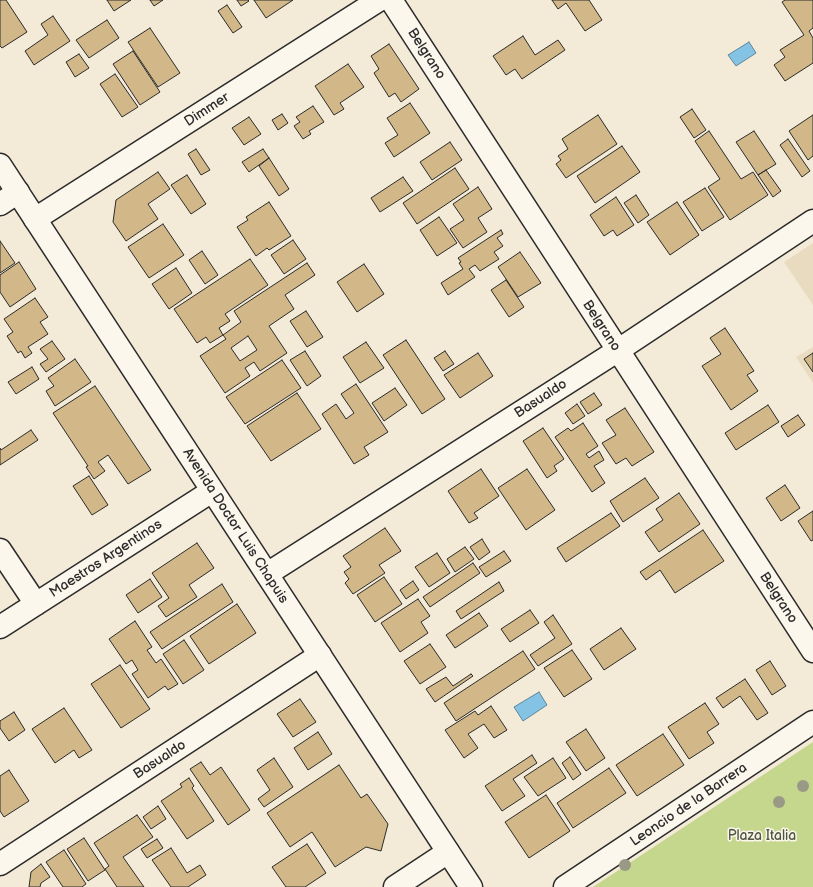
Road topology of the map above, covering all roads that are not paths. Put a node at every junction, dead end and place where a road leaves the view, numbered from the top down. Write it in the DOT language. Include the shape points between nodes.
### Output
graph roads {
  1 [pos="380,0"];
  2 [pos="391,0"];
  3 [pos="0,165"];
  4 [pos="18,192"];
  5 [pos="0,204"];
  6 [pos="36,219"];
  7 [pos="813,221"];
  8 [pos="617,351"];
  9 [pos="212,491"];
  10 [pos="0,550"];
  11 [pos="267,574"];
  12 [pos="36,604"];
  13 [pos="0,627"];
  14 [pos="813,651"];
  15 [pos="320,655"];
  16 [pos="813,722"];
  17 [pos="448,852"];
  18 [pos="0,864"];
  19 [pos="395,887"];
  20 [pos="471,887"];
  21 [pos="566,887"];
  1 -- 6 [label="street, Dimmer"];
  2 -- 8 [label="street, Belgrano"];
  3 -- 4 [label="street, Avenida Doctor Luis Chapuis"];
  4 -- 5 [label="street"];
  4 -- 6 [label="street, Avenida Doctor Luis Chapuis"];
  6 -- 9 [label="street, Avenida Doctor Luis Chapuis"];
  7 -- 8 [label="street, Basualdo"];
  8 -- 11 [label="street, Basualdo"];
  8 -- 14 [label="street, Belgrano"];
  9 -- 11 [label="street, Avenida Doctor Luis Chapuis"];
  9 -- 12 [label="street, Maestros Argentinos"];
  10 -- 12 [label="street"];
  11 -- 15 [label="street, Avenida Doctor Luis Chapuis"];
  12 -- 13 [label="street, Maestros Argentinos"];
  15 -- 17 [label="street, Avenida Doctor Luis Chapuis"];
  15 -- 18 [label="street, Basualdo"];
  16 -- 21 [label="street, Leoncio de la Barrera"];
  17 -- 19 [label="street"];
  17 -- 20 [label="street, Avenida Doctor Luis Chapuis"];
}
